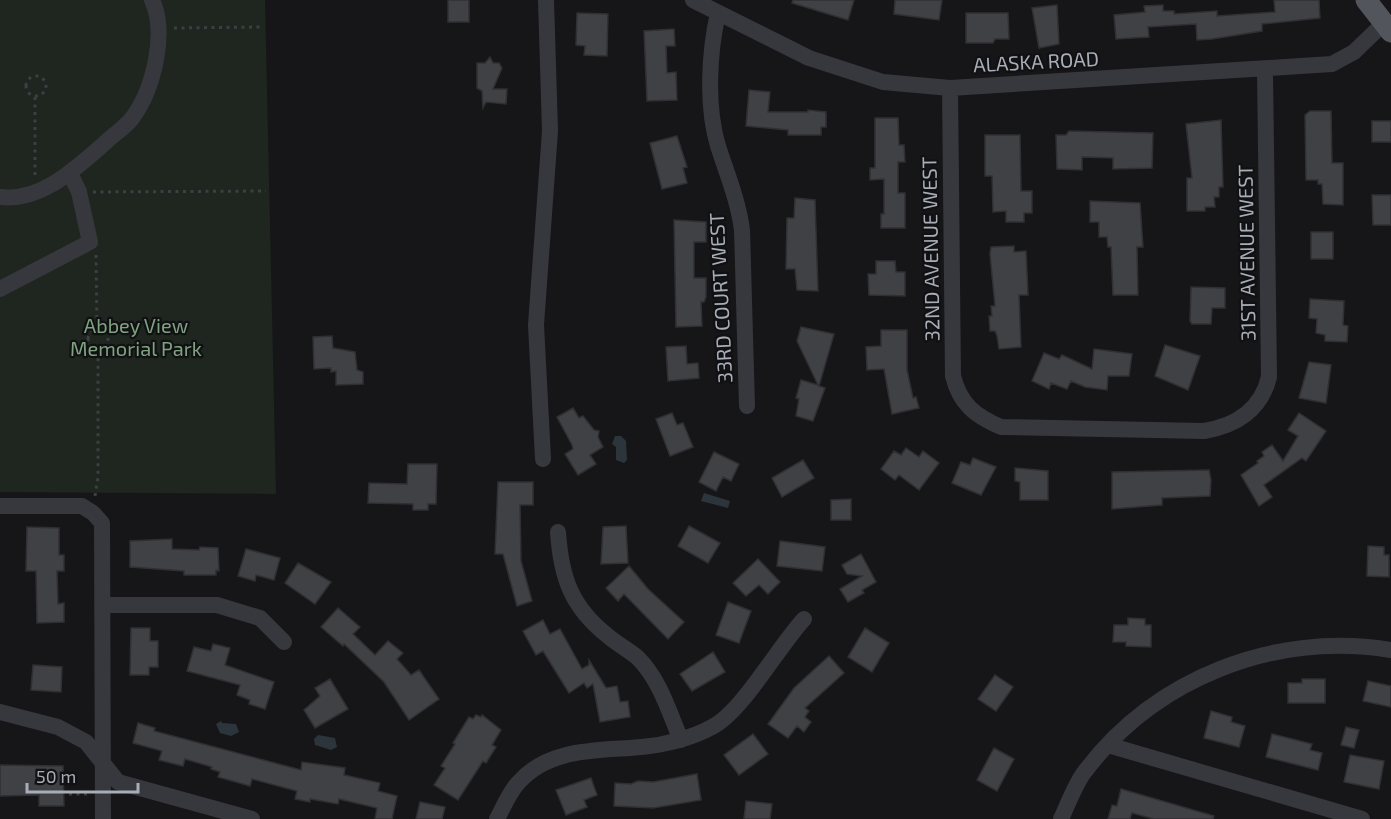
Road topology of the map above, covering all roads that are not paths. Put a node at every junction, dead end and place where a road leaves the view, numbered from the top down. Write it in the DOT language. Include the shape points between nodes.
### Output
graph roads {
  1 [pos="152,0"];
  2 [pos="546,0"];
  3 [pos="693,0"];
  4 [pos="1366,0"];
  5 [pos="718,13"];
  6 [pos="1387,28"];
  7 [pos="1265,71"];
  8 [pos="950,88"];
  9 [pos="70,173"];
  10 [pos="0,197"];
  11 [pos="0,289"];
  12 [pos="747,406"];
  13 [pos="966,406"];
  14 [pos="543,459"];
  15 [pos="0,506"];
  16 [pos="558,532"];
  17 [pos="103,605"];
  18 [pos="804,619"];
  19 [pos="284,642"];
  20 [pos="1391,650"];
  21 [pos="0,712"];
  22 [pos="681,740"];
  23 [pos="1108,745"];
  24 [pos="102,761"];
  25 [pos="103,819"];
  26 [pos="252,819"];
  27 [pos="497,819"];
  28 [pos="1061,819"];
  29 [pos="1362,819"];
  1 -- 9 [label="street" via="160,28 156,59 133,118"];
  2 -- 14 [label="street" via="550,131 536,325"];
  3 -- 5 [label="street, ALASKA ROAD"];
  4 -- 6 [label="main road"];
  5 -- 8 [label="street, ALASKA ROAD" via="808,58 883,81"];
  5 -- 12 [label="street, 33RD COURT WEST" via="711,100 717,144 738,202 742,230"];
  6 -- 7 [label="street, ALASKA ROAD" via="1332,64"];
  7 -- 8 [label="street, ALASKA ROAD"];
  7 -- 13 [label="street, 31ST AVENUE WEST" via="1269,377 1256,406 1235,423 1204,431 1001,427 983,420"];
  8 -- 13 [label="street, 32ND AVENUE WEST" via="953,376"];
  9 -- 10 [label="street" via="35,193"];
  9 -- 11 [label="street" via="79,192 90,242"];
  15 -- 17 [label="street" via="82,507 93,513 102,523"];
  16 -- 22 [label="street" via="560,564 586,619 638,658 658,686"];
  17 -- 19 [label="street" via="217,605 260,618"];
  17 -- 24 [label="street"];
  18 -- 22 [label="street" via="785,639 734,711 713,727"];
  20 -- 23 [label="street" via="1328,644 1246,658 1195,679 1141,715"];
  21 -- 24 [label="street" via="58,727 86,742"];
  22 -- 27 [label="street" via="559,756 518,783"];
  23 -- 28 [label="street" via="1082,776"];
  23 -- 29 [label="street"];
  24 -- 25 [label="street"];
  24 -- 26 [label="street" via="118,782"];
}
